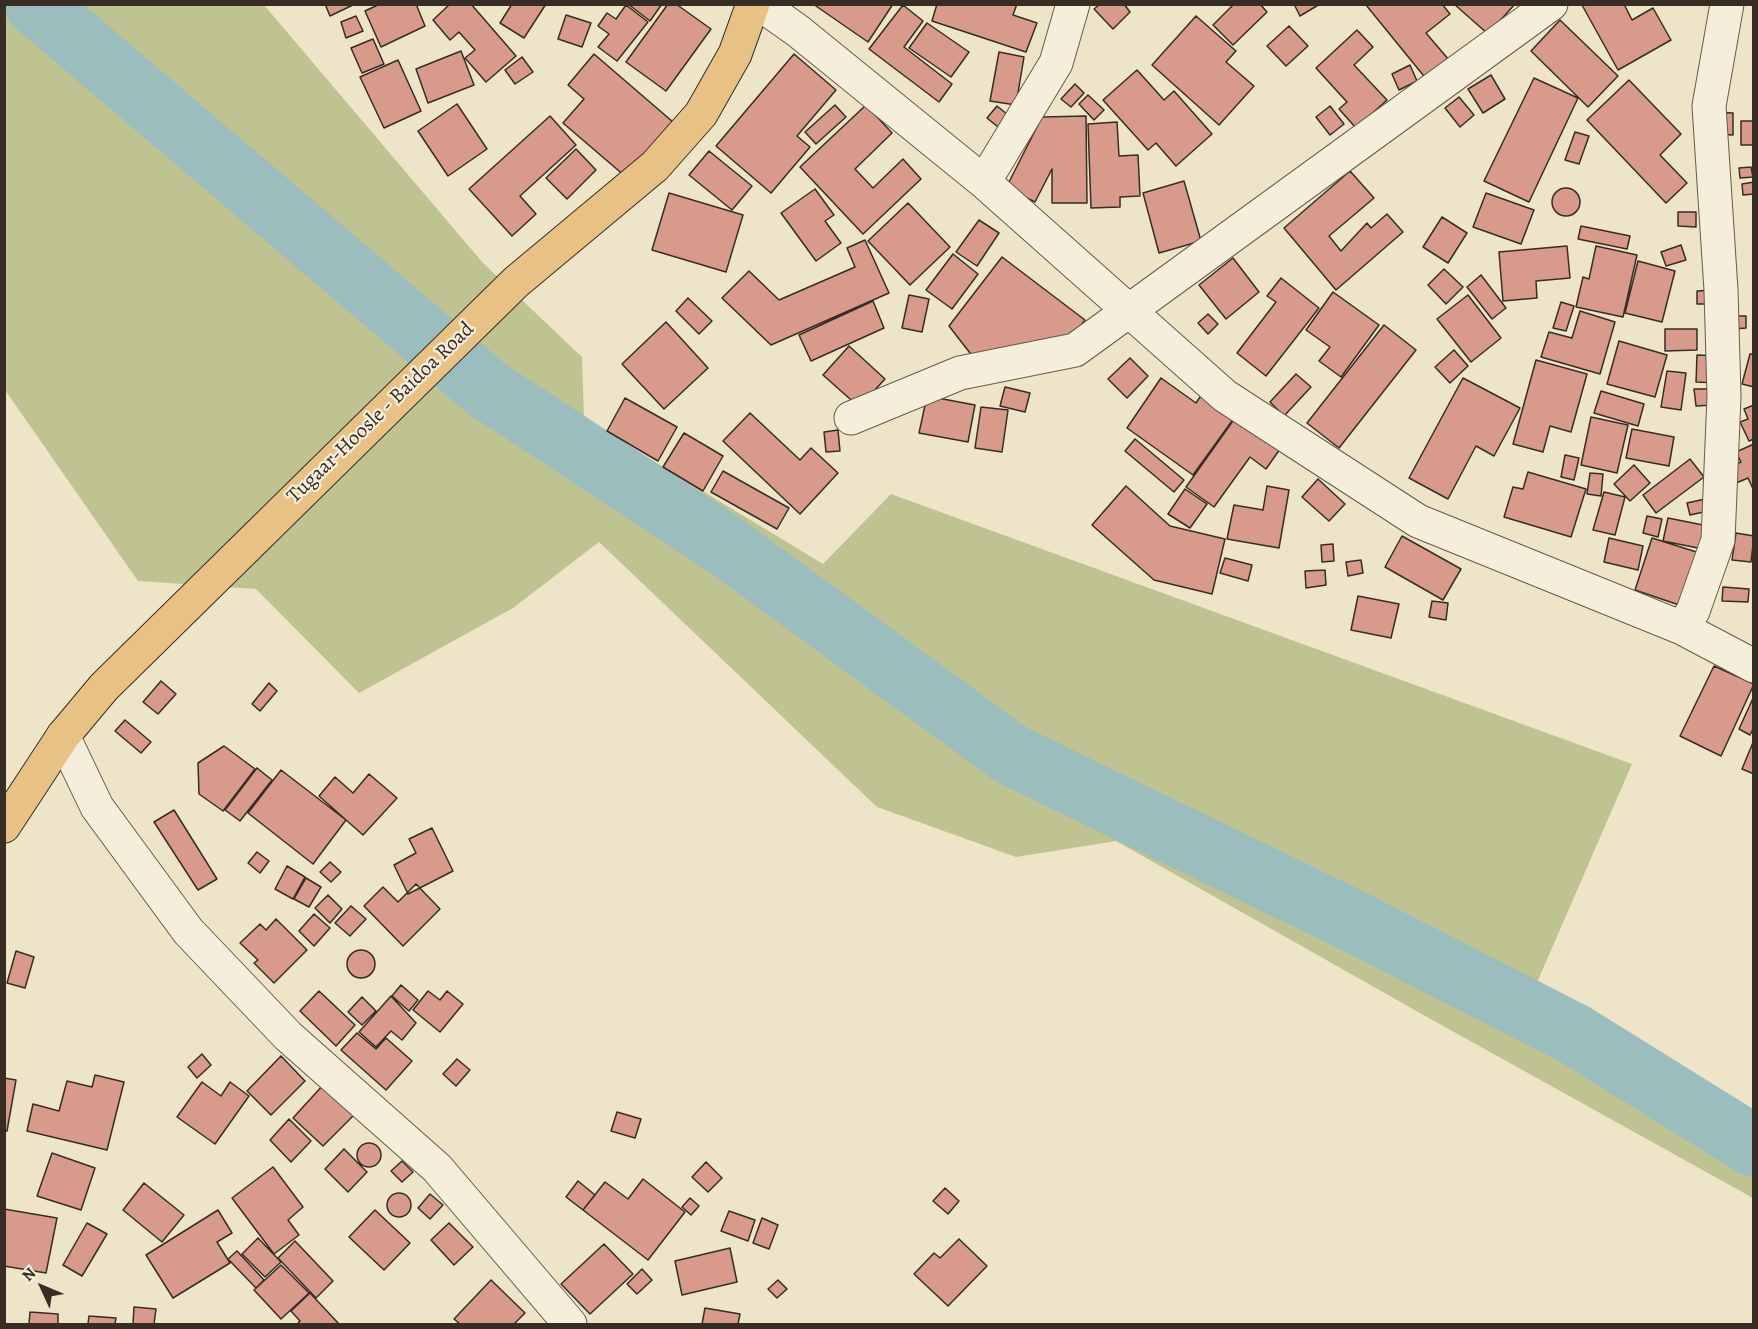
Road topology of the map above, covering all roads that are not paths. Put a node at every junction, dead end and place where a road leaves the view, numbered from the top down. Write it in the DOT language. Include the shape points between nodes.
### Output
graph roads {
  1 [pos="753,4"];
  2 [pos="760,4"];
  3 [pos="1073,4"];
  4 [pos="1551,4"];
  5 [pos="1727,4"];
  6 [pos="984,182"];
  7 [pos="1130,312"];
  8 [pos="851,418"];
  9 [pos="1682,628"];
  10 [pos="1754,666"];
  11 [pos="63,736"];
  12 [pos="4,826"];
  13 [pos="570,1324"];
  1 -- 11 [label="main road, Tugaar-Hoosle - Baidoa Road" via="735,54 701,114 655,166 516,282 104,687"];
  2 -- 6 [label="street"];
  3 -- 6 [label="street" via="1056,63"];
  4 -- 7 [label="street"];
  5 -- 9 [label="street" via="1709,106 1724,385 1718,540 1693,611"];
  6 -- 7 [label="street"];
  7 -- 8 [label="street" via="1074,350 960,374"];
  7 -- 9 [label="street" via="1226,396 1418,521"];
  9 -- 10 [label="street"];
  11 -- 12 [label="main road, Tugaar-Hoosle - Baidoa Road"];
  11 -- 13 [label="street" via="97,807 188,932 288,1036 437,1168"];
}
